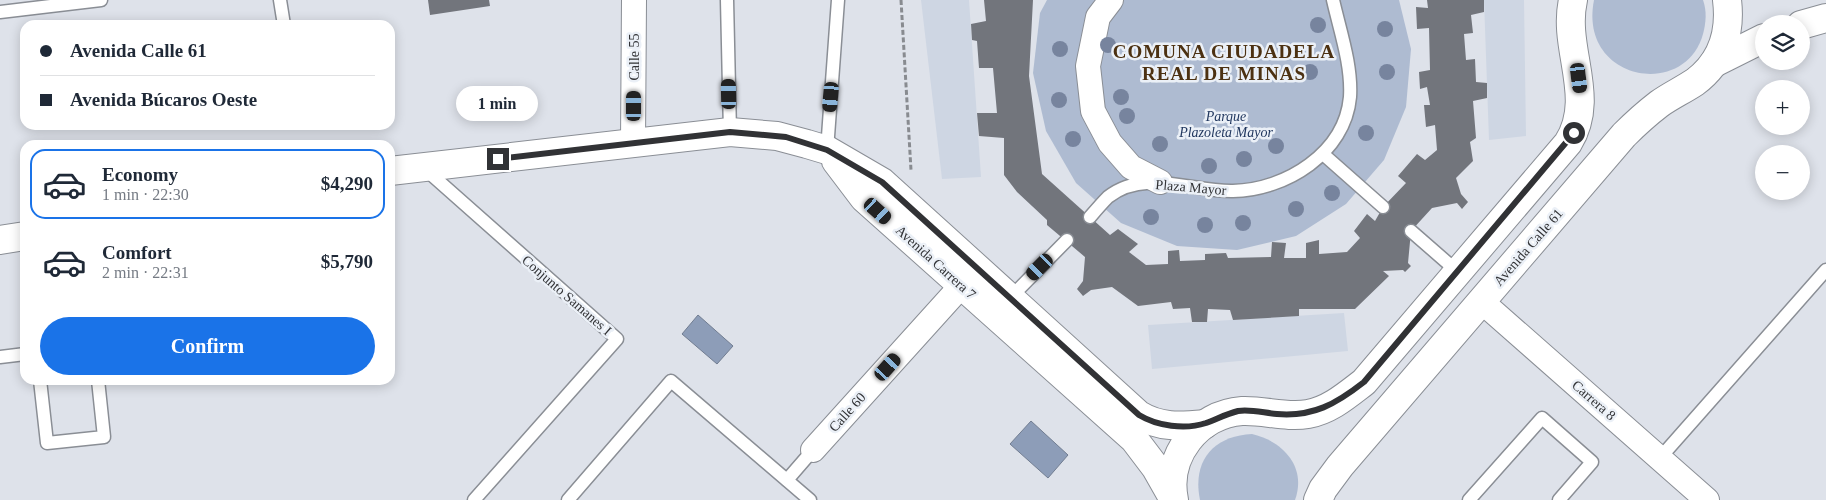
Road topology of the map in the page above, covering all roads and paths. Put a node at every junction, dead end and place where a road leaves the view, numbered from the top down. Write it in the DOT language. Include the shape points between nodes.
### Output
graph roads {
  1 [pos="101,0"];
  2 [pos="280,0"];
  3 [pos="634,0"];
  4 [pos="727,0"];
  5 [pos="838,0"];
  6 [pos="901,0"];
  7 [pos="1111,0"];
  8 [pos="1334,0"];
  9 [pos="1727,0"];
  10 [pos="1571,3"];
  11 [pos="0,12"];
  12 [pos="1826,18"];
  13 [pos="283,20"];
  14 [pos="1810,22"];
  15 [pos="1755,42"];
  16 [pos="1714,63"];
  17 [pos="730,132"];
  18 [pos="633,144"];
  19 [pos="827,150"];
  20 [pos="1323,154"];
  21 [pos="422,167"];
  22 [pos="395,170"];
  23 [pos="912,173"];
  24 [pos="1160,182"];
  25 [pos="1384,207"];
  26 [pos="1090,217"];
  27 [pos="1411,231"];
  28 [pos="20,237"];
  29 [pos="0,240"];
  30 [pos="1067,240"];
  31 [pos="1826,270"];
  32 [pos="1458,272"];
  33 [pos="962,285"];
  34 [pos="1010,298"];
  35 [pos="1481,301"];
  36 [pos="20,355"];
  37 [pos="0,357"];
  38 [pos="41,385"];
  39 [pos="99,385"];
  40 [pos="1205,424"];
  41 [pos="813,450"];
  42 [pos="1660,458"];
  43 [pos="787,480"];
  44 [pos="1173,499"];
  45 [pos="474,500"];
  46 [pos="568,500"];
  47 [pos="810,500"];
  48 [pos="1318,500"];
  49 [pos="1469,500"];
  50 [pos="1559,500"];
  51 [pos="1707,500"];
  1 -- 11 [label="lane"];
  2 -- 13 [label="lane"];
  3 -- 18 [label="street, Calle 55"];
  4 -- 17 [label="lane"];
  5 -- 19 [label="lane"];
  6 -- 23 [label="path"];
  7 -- 24 [label="street" via="1098,17 1088,66 1093,111 1110,143 1131,167"];
  8 -- 20 [label="lane, Plaza Mayor" via="1349,70 1350,98 1342,126"];
  9 -- 16 [label="main road, Avenida Calle 61" via="1729,21 1724,44"];
  10 -- 32 [label="main road" via="1581,91 1581,109 1574,133"];
  12 -- 14 [label="main road"];
  15 -- 16 [label="main road"];
  16 -- 35 [label="main road, Avenida Calle 61" via="1696,81 1660,104 1624,135"];
  17 -- 18 [label="main road"];
  17 -- 19 [label="main road" via="786,137"];
  18 -- 21 [label="main road"];
  19 -- 33 [label="main road, Avenida Carrera 7" via="864,198"];
  19 -- 34 [label="main road, Avenida Carrera 7" via="882,182"];
  20 -- 24 [label="lane, Plaza Mayor" via="1295,176 1267,186 1234,191"];
  20 -- 25 [label="lane"];
  21 -- 22 [label="main road"];
  21 -- 45 [label="lane, Conjunto Samanes I" via="617,339"];
  24 -- 26 [label="lane, Plaza Mayor" via="1133,185 1109,196"];
  27 -- 32 [label="lane"];
  28 -- 29 [label="main road"];
  30 -- 34 [label="lane"];
  31 -- 42 [label="lane"];
  32 -- 40 [label="main road" via="1364,382 1338,402 1307,414 1240,411 1218,416"];
  33 -- 41 [label="street, Calle 60"];
  33 -- 44 [label="main road, Avenida Carrera 7" via="1134,440 1156,468"];
  34 -- 40 [label="main road, Avenida Carrera 7" via="1149,422 1162,426"];
  35 -- 42 [label="street, Carrera 8"];
  35 -- 48 [label="main road, Avenida Calle 61" via="1340,466"];
  36 -- 37 [label="lane"];
  38 -- 39 [label="lane" via="47,443 104,437"];
  40 -- 44 [label="main road" via="1184,443 1178,456 1172,483"];
  41 -- 43 [label="lane"];
  42 -- 51 [label="street, Carrera 8"];
  43 -- 46 [label="lane" via="671,381"];
  43 -- 47 [label="lane"];
  49 -- 50 [label="lane" via="1542,418 1592,462"];
}
